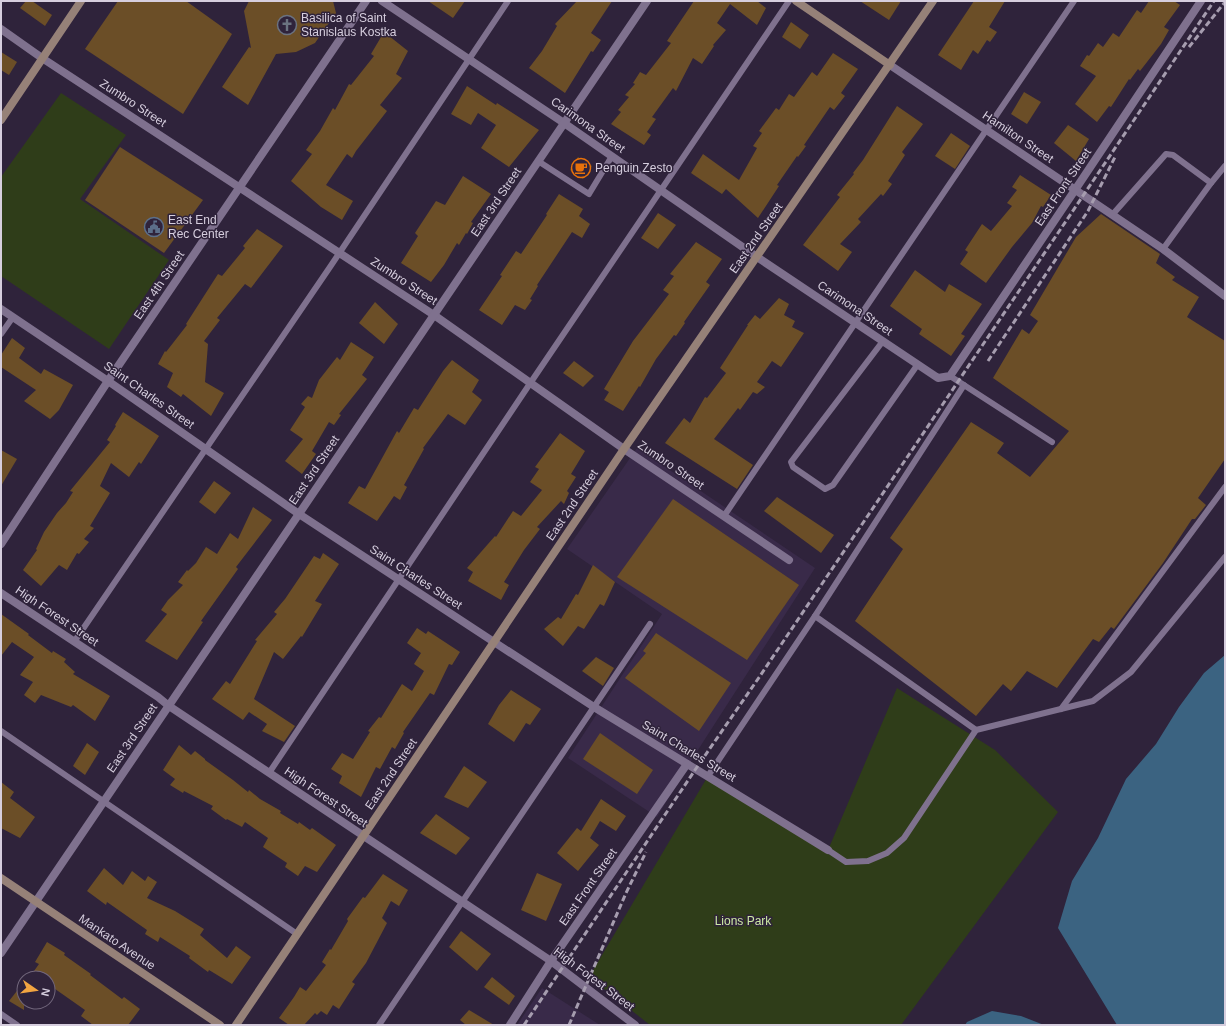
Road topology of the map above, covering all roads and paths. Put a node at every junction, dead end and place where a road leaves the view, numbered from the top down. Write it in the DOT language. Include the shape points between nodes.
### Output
graph roads {
  1 [pos="81,1"];
  2 [pos="366,1"];
  3 [pos="382,1"];
  4 [pos="508,1"];
  5 [pos="647,1"];
  6 [pos="789,1"];
  7 [pos="796,1"];
  8 [pos="933,1"];
  9 [pos="1074,1"];
  10 [pos="1201,1"];
  11 [pos="1,30"];
  12 [pos="42,58"];
  13 [pos="468,59"];
  14 [pos="890,64"];
  15 [pos="1,120"];
  16 [pos="564,123"];
  17 [pos="986,130"];
  18 [pos="612,156"];
  19 [pos="538,161"];
  20 [pos="1225,166"];
  21 [pos="1211,183"];
  22 [pos="240,187"];
  23 [pos="660,190"];
  24 [pos="1076,190"];
  25 [pos="1113,214"];
  26 [pos="1163,248"];
  27 [pos="340,252"];
  28 [pos="757,257"];
  29 [pos="1225,296"];
  30 [pos="1,309"];
  31 [pos="434,314"];
  32 [pos="13,317"];
  33 [pos="856,323"];
  34 [pos="1,334"];
  35 [pos="883,341"];
  36 [pos="918,364"];
  37 [pos="950,376"];
  38 [pos="108,381"];
  39 [pos="530,382"];
  40 [pos="964,385"];
  41 [pos="1052,442"];
  42 [pos="205,449"];
  43 [pos="624,449"];
  44 [pos="1225,487"];
  45 [pos="299,514"];
  46 [pos="724,516"];
  47 [pos="1,544"];
  48 [pos="1225,557"];
  49 [pos="789,560"];
  50 [pos="399,580"];
  51 [pos="1,593"];
  52 [pos="815,616"];
  53 [pos="650,624"];
  54 [pos="74,642"];
  55 [pos="494,642"];
  56 [pos="169,706"];
  57 [pos="594,707"];
  58 [pos="1061,709"];
  59 [pos="976,730"];
  60 [pos="1,731"];
  61 [pos="687,764"];
  62 [pos="269,773"];
  63 [pos="708,776"];
  64 [pos="104,801"];
  65 [pos="364,836"];
  66 [pos="828,850"];
  67 [pos="1,878"];
  68 [pos="36,902"];
  69 [pos="462,902"];
  70 [pos="297,934"];
  71 [pos="1,953"];
  72 [pos="551,961"];
  73 [pos="1,1014"];
  74 [pos="17,1025"];
  75 [pos="220,1025"];
  76 [pos="236,1025"];
  77 [pos="379,1025"];
  78 [pos="510,1025"];
  79 [pos="635,1025"];
  1 -- 12 [label="street"];
  2 -- 22 [label="street, East 4th Street"];
  3 -- 13 [label="street, Carimona Street"];
  4 -- 13 [label="lane"];
  5 -- 16 [label="street, East 3rd Street"];
  6 -- 23 [label="lane"];
  7 -- 14 [label="street, Hamilton Street"];
  8 -- 14 [label="street, East 2nd Street"];
  9 -- 17 [label="lane"];
  10 -- 24 [label="street, East Front Street"];
  11 -- 12 [label="street, Zumbro Street"];
  12 -- 15 [label="street"];
  12 -- 22 [label="street, Zumbro Street"];
  13 -- 16 [label="street, Carimona Street"];
  13 -- 27 [label="lane"];
  14 -- 17 [label="street, Hamilton Street"];
  14 -- 28 [label="street, East 2nd Street"];
  16 -- 18 [label="street, Carimona Street"];
  16 -- 19 [label="street, East 3rd Street"];
  17 -- 24 [label="street, Hamilton Street"];
  17 -- 33 [label="lane"];
  18 -- 19 [label="lane" via="589,194"];
  18 -- 23 [label="street, Carimona Street"];
  19 -- 31 [label="street, East 3rd Street"];
  20 -- 21 [label="lane"];
  21 -- 25 [label="lane" via="1173,155 1166,154"];
  21 -- 26 [label="lane"];
  22 -- 27 [label="street, Zumbro Street"];
  22 -- 38 [label="street, East 4th Street"];
  23 -- 28 [label="street, Carimona Street"];
  23 -- 39 [label="lane"];
  24 -- 25 [label="street, Hamilton Street"];
  24 -- 37 [label="street, East Front Street"];
  25 -- 26 [label="street, Hamilton Street"];
  26 -- 29 [label="street, Hamilton Street"];
  27 -- 31 [label="street, Zumbro Street"];
  27 -- 42 [label="lane"];
  28 -- 33 [label="street, Carimona Street"];
  28 -- 43 [label="street, East 2nd Street"];
  30 -- 32 [label="street, Saint Charles Street"];
  31 -- 39 [label="street, Zumbro Street"];
  31 -- 45 [label="street, East 3rd Street"];
  32 -- 34 [label="lane"];
  32 -- 38 [label="street, Saint Charles Street"];
  33 -- 35 [label="street, Carimona Street"];
  33 -- 46 [label="lane"];
  35 -- 36 [label="street, Carimona Street"];
  35 -- 36 [label="lane" via="791,462 792,468 825,489 833,485"];
  36 -- 37 [label="street, Carimona Street" via="938,378"];
  37 -- 40 [label="lane"];
  38 -- 42 [label="street, Saint Charles Street"];
  38 -- 47 [label="street, East 4th Street"];
  39 -- 43 [label="street, Zumbro Street"];
  39 -- 50 [label="lane"];
  40 -- 41 [label="lane"];
  40 -- 52 [label="lane"];
  42 -- 45 [label="street, Saint Charles Street"];
  42 -- 54 [label="lane"];
  43 -- 46 [label="street, Zumbro Street"];
  43 -- 55 [label="street, East 2nd Street"];
  44 -- 58 [label="lane"];
  45 -- 50 [label="street, Saint Charles Street"];
  45 -- 56 [label="street, East 3rd Street"];
  46 -- 49 [label="street, Zumbro Street"];
  48 -- 58 [label="lane" via="1131,672 1093,701"];
  50 -- 55 [label="street, Saint Charles Street"];
  50 -- 62 [label="lane"];
  51 -- 54 [label="street, High Forest Street"];
  52 -- 59 [label="lane"];
  52 -- 63 [label="lane"];
  53 -- 57 [label="lane"];
  54 -- 56 [label="street, High Forest Street"];
  55 -- 57 [label="street, Saint Charles Street"];
  55 -- 65 [label="street, East 2nd Street"];
  56 -- 62 [label="street, High Forest Street"];
  56 -- 64 [label="street, East 3rd Street"];
  57 -- 61 [label="street, Saint Charles Street"];
  57 -- 69 [label="lane"];
  58 -- 59 [label="lane"];
  59 -- 66 [label="lane" via="904,838 887,853 868,861 846,862"];
  60 -- 64 [label="lane"];
  61 -- 63 [label="street, Saint Charles Street"];
  61 -- 72 [label="street, East Front Street"];
  62 -- 65 [label="street, High Forest Street"];
  63 -- 66 [label="street, Saint Charles Street"];
  64 -- 68 [label="street, East 3rd Street"];
  64 -- 70 [label="lane"];
  65 -- 69 [label="street, High Forest Street"];
  65 -- 70 [label="street, East 2nd Street"];
  67 -- 68 [label="street, Mankato Avenue"];
  68 -- 71 [label="street, East 3rd Street"];
  68 -- 75 [label="street, Mankato Avenue"];
  69 -- 72 [label="street, High Forest Street"];
  69 -- 77 [label="lane"];
  70 -- 76 [label="street, East 2nd Street"];
  72 -- 78 [label="street, East Front Street"];
  72 -- 79 [label="street, High Forest Street"];
  73 -- 74 [label="lane"];
}
